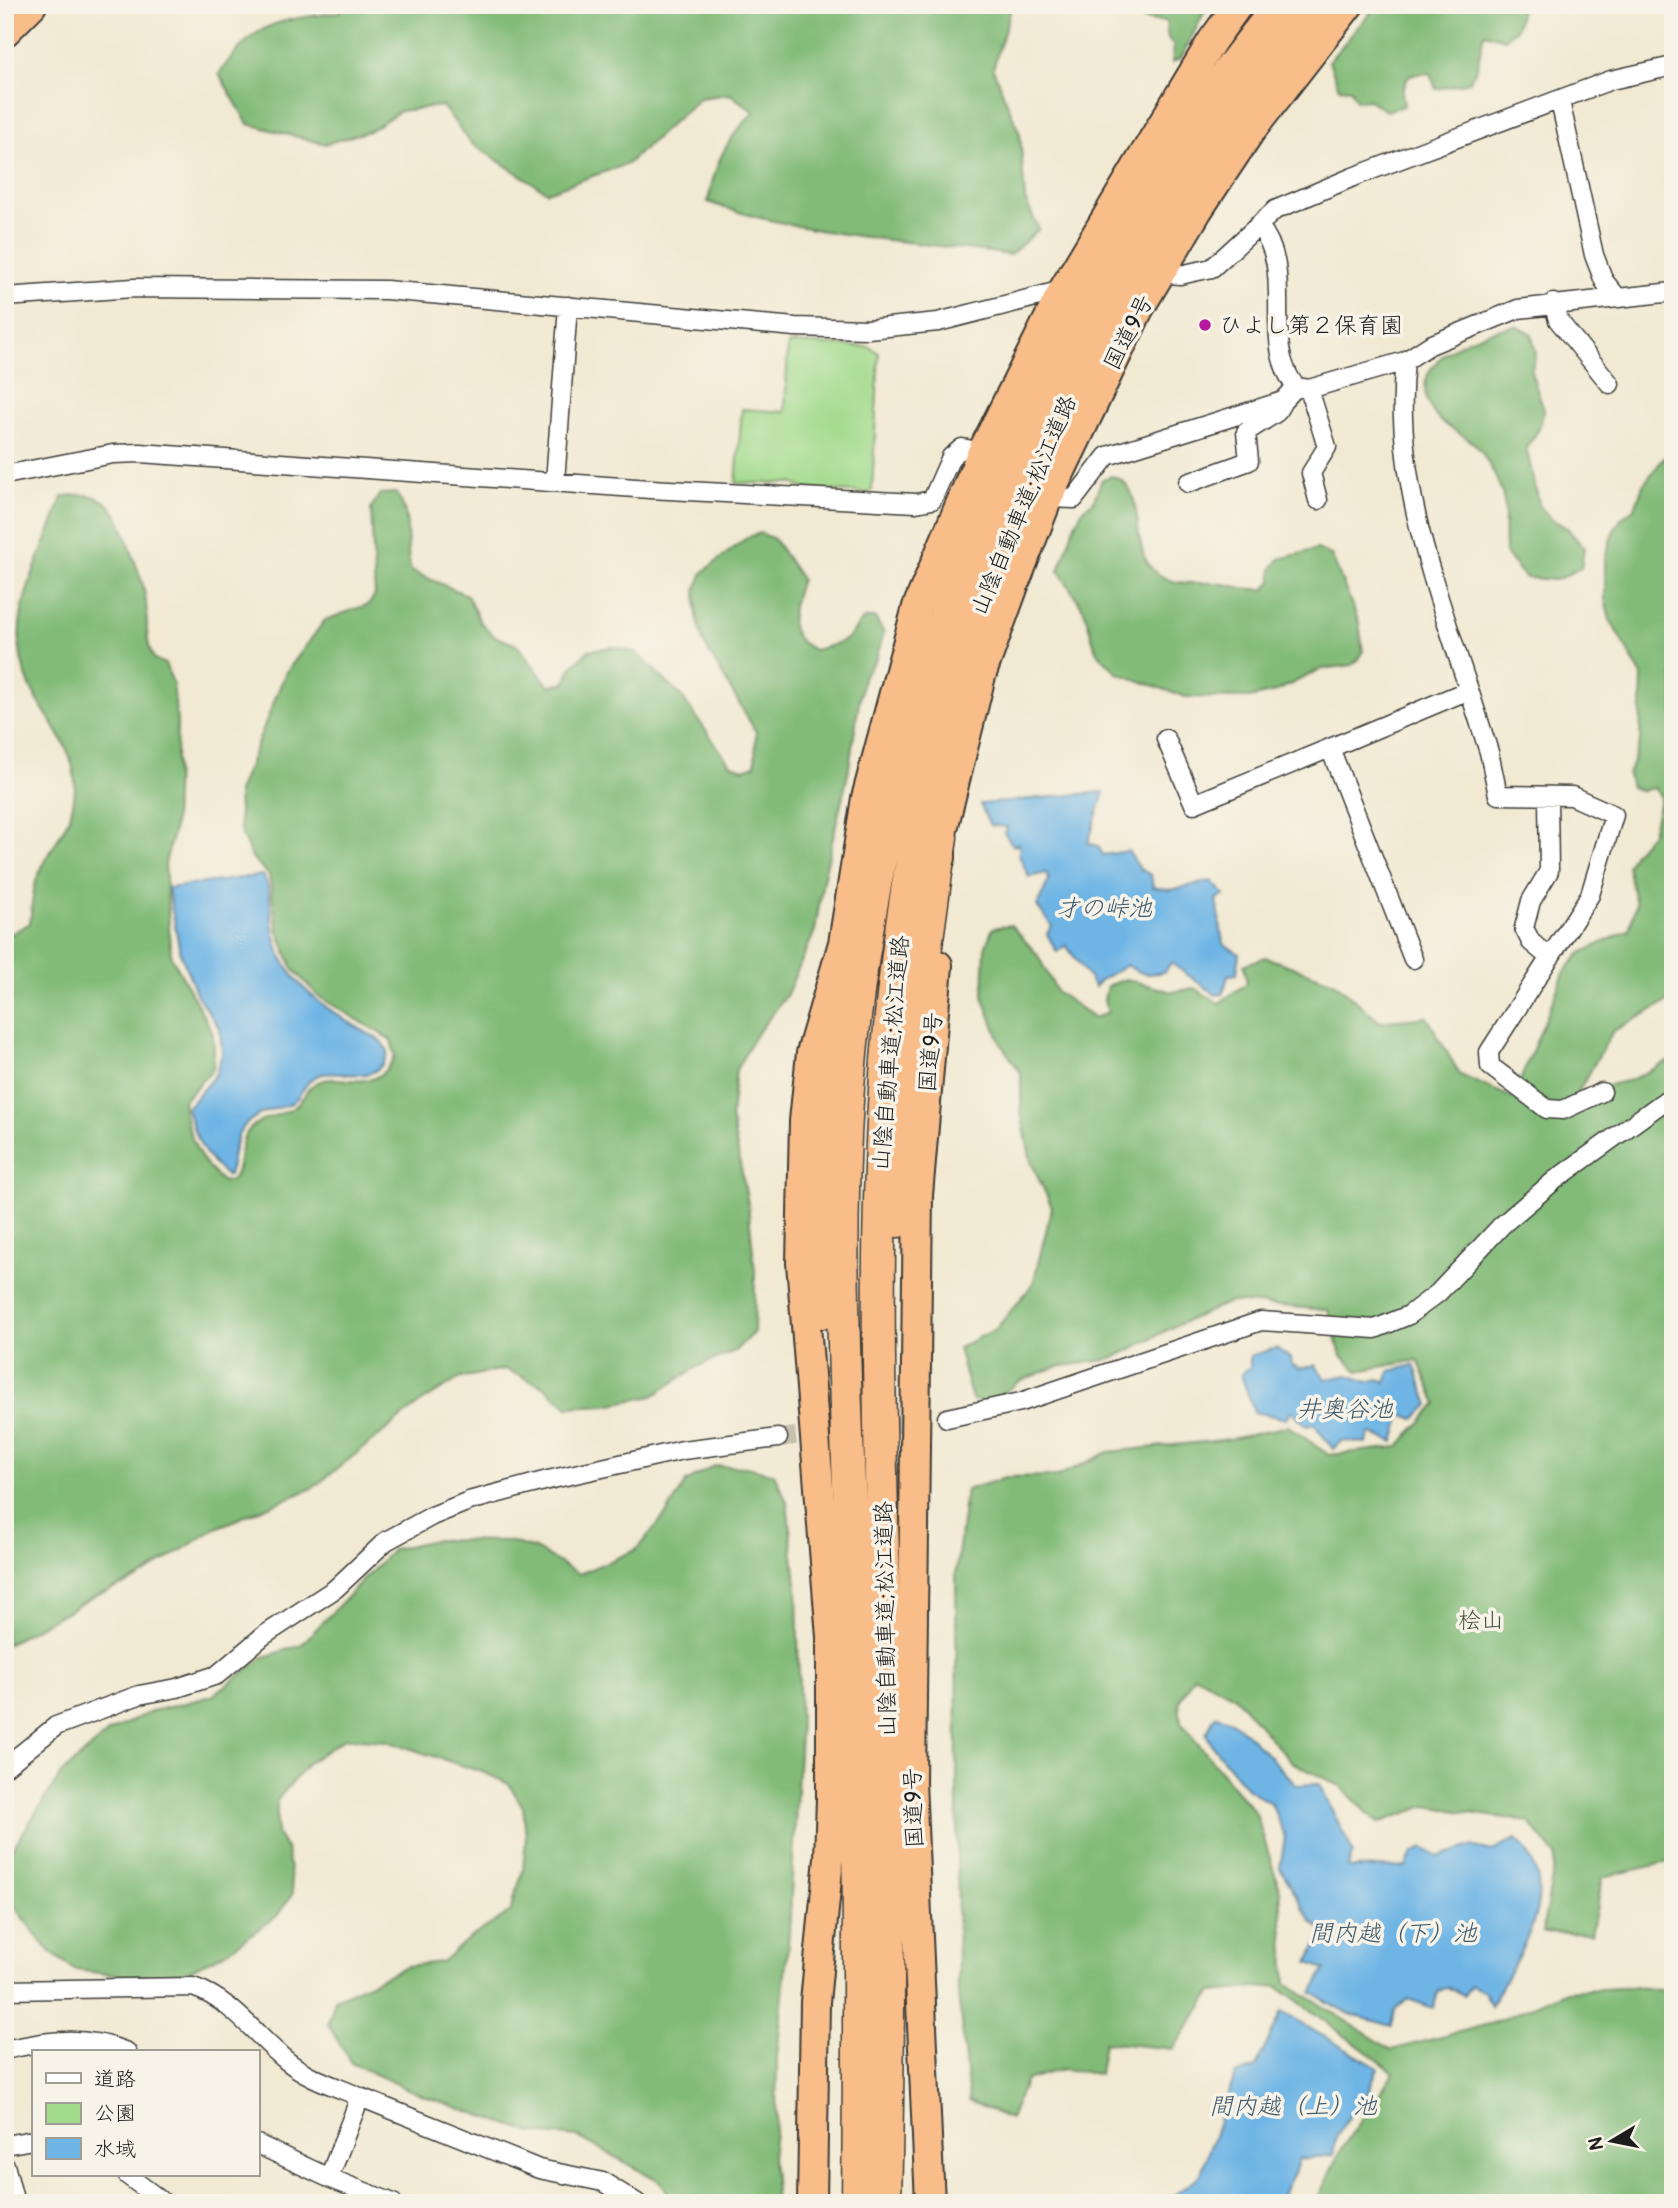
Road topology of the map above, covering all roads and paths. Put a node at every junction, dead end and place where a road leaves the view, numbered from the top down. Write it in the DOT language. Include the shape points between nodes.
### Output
graph roads {
  1 [pos="32,5"];
  2 [pos="1238,5"];
  3 [pos="1280,5"];
  4 [pos="1319,5"];
  5 [pos="1349,5"];
  6 [pos="5,32"];
  7 [pos="1673,66"];
  8 [pos="1560,101"];
  9 [pos="1258,225"];
  10 [pos="1158,272"];
  11 [pos="1062,290"];
  12 [pos="1673,292"];
  13 [pos="5,297"];
  14 [pos="1618,298"];
  15 [pos="1553,303"];
  16 [pos="568,306"];
  17 [pos="1405,361"];
  18 [pos="1610,384"];
  19 [pos="1302,388"];
  20 [pos="1283,401"];
  21 [pos="982,452"];
  22 [pos="5,475"];
  23 [pos="555,482"];
  24 [pos="1188,483"];
  25 [pos="1048,498"];
  26 [pos="1318,500"];
  27 [pos="1469,690"];
  28 [pos="1166,739"];
  29 [pos="1330,748"];
  30 [pos="1548,797"];
  31 [pos="941,837"];
  32 [pos="843,943"];
  33 [pos="1550,958"];
  34 [pos="1413,959"];
  35 [pos="1602,1092"];
  36 [pos="1673,1095"];
  37 [pos="947,1418"];
  38 [pos="778,1438"];
  39 [pos="872,1700"];
  40 [pos="5,1767"];
  41 [pos="5,1990"];
  42 [pos="875,1998"];
  43 [pos="5,2050"];
  44 [pos="120,2050"];
  45 [pos="360,2097"];
  46 [pos="32,2140"];
  47 [pos="5,2145"];
  48 [pos="259,2145"];
  49 [pos="5,2165"];
  50 [pos="128,2176"];
  51 [pos="329,2178"];
  52 [pos="15,2203"];
  53 [pos="164,2203"];
  54 [pos="393,2203"];
  55 [pos="637,2203"];
  56 [pos="811,2203"];
  57 [pos="846,2203"];
  58 [pos="858,2203"];
  59 [pos="885,2203"];
  60 [pos="900,2203"];
  61 [pos="930,2203"];
  1 -- 6 [label="highway"];
  2 -- 11 [label="highway"];
  3 -- 39 [label="highway, 山陰自動車道;松江道路" via="1190,124 1135,210 1037,391 956,583 890,806 853,1027 845,1145 843,1269"];
  4 -- 39 [label="highway, 山陰自動車道;松江道路" via="1213,146 1111,310 1022,496 950,697 923,809 888,1028 876,1267"];
  5 -- 10 [label="highway, 国道9号" via="1250,132"];
  7 -- 8 [label="street" via="1612,80"];
  8 -- 9 [label="street" via="1340,182 1275,210"];
  8 -- 14 [label="street" via="1594,255 1604,281"];
  9 -- 10 [label="street" via="1212,268 1180,275"];
  9 -- 19 [label="street" via="1273,246 1281,361"];
  10 -- 25 [label="highway, 国道9号"];
  11 -- 16 [label="street" via="938,322 868,329 795,327"];
  11 -- 21 [label="highway"];
  12 -- 14 [label="street"];
  13 -- 16 [label="street" via="132,288 271,288 386,290"];
  14 -- 15 [label="street"];
  15 -- 17 [label="street" via="1517,309 1430,345"];
  15 -- 18 [label="street" via="1558,320"];
  16 -- 23 [label="street"];
  17 -- 19 [label="street"];
  17 -- 27 [label="street" via="1406,454 1419,527"];
  19 -- 20 [label="street"];
  19 -- 26 [label="street" via="1327,447 1311,473"];
  20 -- 24 [label="street" via="1276,413 1246,432 1249,461"];
  20 -- 25 [label="street" via="1107,456 1074,499"];
  21 -- 23 [label="street" via="962,449 951,457 932,499 916,503"];
  21 -- 32 [label="highway" via="917,607 887,710 863,812"];
  22 -- 23 [label="street" via="139,453"];
  25 -- 31 [label="highway, 国道9号" via="981,676"];
  27 -- 29 [label="street"];
  27 -- 30 [label="street" via="1498,794"];
  28 -- 29 [label="street" via="1194,804"];
  29 -- 34 [label="street"];
  30 -- 33 [label="street" via="1549,871 1531,901 1524,928 1531,942"];
  30 -- 33 [label="street" via="1572,796 1614,815 1590,895"];
  31 -- 39 [label="highway" via="912,1048 894,1281"];
  31 -- 61 [label="highway, 国道9号" via="939,952 918,1195 911,1782"];
  32 -- 39 [label="highway" via="828,1069 820,1245 831,1419"];
  32 -- 56 [label="highway" via="811,1054 804,1134 801,1263 831,1637 830,1858 815,2002"];
  33 -- 35 [label="street" via="1489,1052 1490,1066 1548,1109 1563,1110"];
  36 -- 37 [label="street" via="1555,1180 1502,1225 1438,1293 1409,1315 1375,1329 1261,1321 1021,1402"];
  38 -- 40 [label="street" via="683,1450 548,1480 468,1501 432,1516 386,1542 335,1589 263,1636 217,1675 139,1695 56,1726"];
  39 -- 42 [label="highway, 山陰自動車道;松江道路"];
  41 -- 45 [label="street" via="193,1987 248,2022 303,2073"];
  42 -- 57 [label="highway"];
  42 -- 58 [label="highway, 山陰自動車道;松江道路"];
  42 -- 59 [label="highway, 山陰自動車道;松江道路"];
  42 -- 60 [label="highway"];
  43 -- 44 [label="street" via="52,2039 82,2040"];
  45 -- 51 [label="street"];
  45 -- 55 [label="street" via="539,2169 603,2182"];
  46 -- 47 [label="street"];
  48 -- 51 [label="street"];
  49 -- 52 [label="street"];
  50 -- 53 [label="street"];
  51 -- 54 [label="street"];
}
